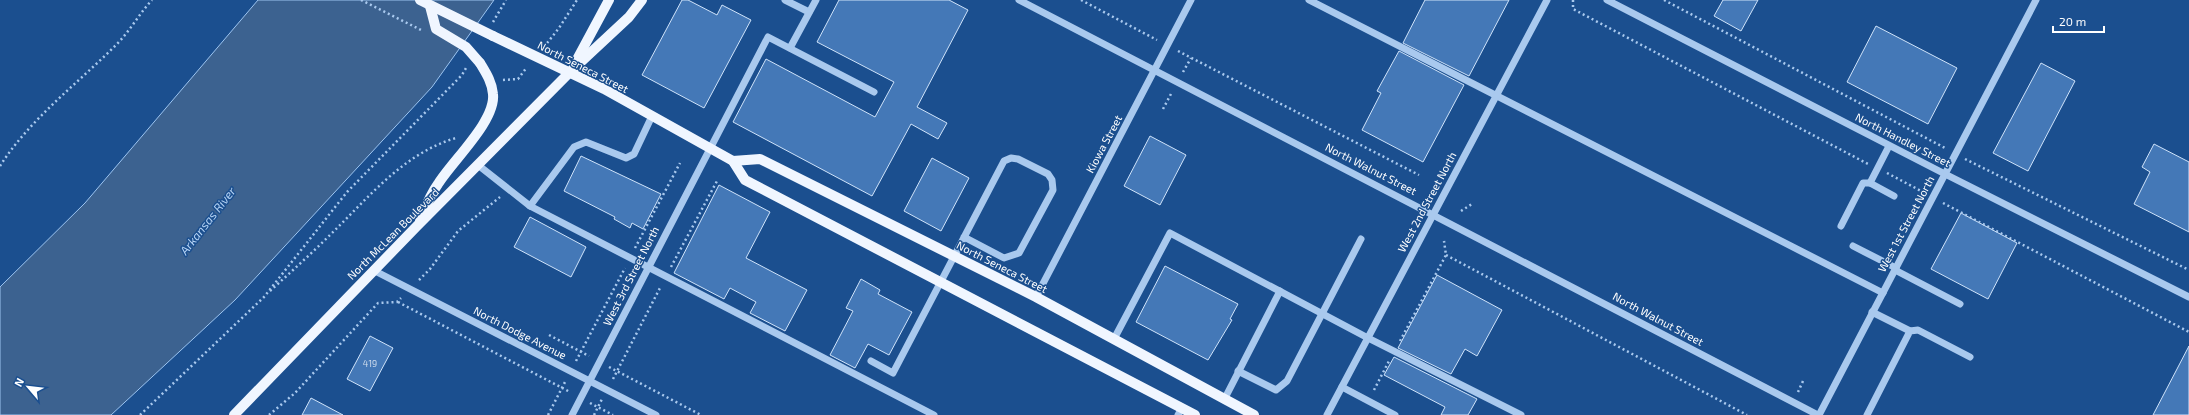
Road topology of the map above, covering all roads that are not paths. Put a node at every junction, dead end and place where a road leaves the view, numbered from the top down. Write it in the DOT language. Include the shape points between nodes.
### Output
graph roads {
  1 [pos="420,0"];
  2 [pos="609,0"];
  3 [pos="642,0"];
  4 [pos="785,0"];
  5 [pos="816,0"];
  6 [pos="1019,0"];
  7 [pos="1191,0"];
  8 [pos="1309,0"];
  9 [pos="1547,0"];
  10 [pos="1607,0"];
  11 [pos="2036,0"];
  12 [pos="430,6"];
  13 [pos="809,12"];
  14 [pos="790,48"];
  15 [pos="1154,70"];
  16 [pos="570,72"];
  17 [pos="874,92"];
  18 [pos="1496,96"];
  19 [pos="652,116"];
  20 [pos="1889,146"];
  21 [pos="710,148"];
  22 [pos="733,161"];
  23 [pos="478,164"];
  24 [pos="1945,174"];
  25 [pos="1870,182"];
  26 [pos="1894,196"];
  27 [pos="530,206"];
  28 [pos="1434,214"];
  29 [pos="1841,226"];
  30 [pos="416,227"];
  31 [pos="964,237"];
  32 [pos="1361,239"];
  33 [pos="1853,246"];
  34 [pos="954,257"];
  35 [pos="649,266"];
  36 [pos="1895,269"];
  37 [pos="373,270"];
  38 [pos="941,282"];
  39 [pos="1280,291"];
  40 [pos="1883,293"];
  41 [pos="2189,297"];
  42 [pos="1036,298"];
  43 [pos="1960,304"];
  44 [pos="1872,312"];
  45 [pos="1322,313"];
  46 [pos="1910,331"];
  47 [pos="1368,338"];
  48 [pos="1114,340"];
  49 [pos="1970,357"];
  50 [pos="871,361"];
  51 [pos="1238,371"];
  52 [pos="590,381"];
  53 [pos="1342,387"];
  54 [pos="1224,400"];
  55 [pos="1180,411"];
  56 [pos="234,415"];
  57 [pos="572,415"];
  58 [pos="656,415"];
  59 [pos="934,415"];
  60 [pos="1195,415"];
  61 [pos="1254,415"];
  62 [pos="1327,415"];
  63 [pos="1395,415"];
  64 [pos="1521,415"];
  65 [pos="1819,415"];
  66 [pos="1867,415"];
  1 -- 12 [label="main road, North Seneca Street, bridge"];
  2 -- 16 [label="main road"];
  3 -- 16 [label="main road, North McLean Boulevard" via="628,17"];
  4 -- 13 [label="street"];
  5 -- 13 [label="street"];
  6 -- 15 [label="street, North Walnut Street"];
  7 -- 15 [label="street, Kiowa Street"];
  8 -- 18 [label="street"];
  9 -- 18 [label="street, West 2nd Street North"];
  10 -- 20 [label="street, North Handley Street"];
  11 -- 24 [label="street, West 1st Street North"];
  12 -- 16 [label="main road, North Seneca Street, bridge" via="492,32"];
  12 -- 30 [label="main road, bridge" via="436,29 466,47 489,78 494,95 483,126 437,184"];
  13 -- 14 [label="street"];
  14 -- 17 [label="street"];
  14 -- 21 [label="street, West 3rd Street North" via="768,37"];
  15 -- 28 [label="street, North Walnut Street"];
  15 -- 42 [label="street, Kiowa Street"];
  16 -- 19 [label="main road, North Seneca Street"];
  16 -- 23 [label="main road, North McLean Boulevard"];
  18 -- 28 [label="street, West 2nd Street North"];
  18 -- 40 [label="street"];
  19 -- 21 [label="main road, North Seneca Street"];
  19 -- 27 [label="street" via="634,154 626,158 586,142 574,147"];
  20 -- 24 [label="street, North Handley Street"];
  20 -- 25 [label="street"];
  21 -- 22 [label="main road, North Seneca Street"];
  21 -- 35 [label="street, West 3rd Street North"];
  22 -- 34 [label="main road, North Seneca Street" via="760,159"];
  22 -- 38 [label="main road, North Seneca Street" via="745,180"];
  23 -- 27 [label="street"];
  23 -- 30 [label="main road, North McLean Boulevard"];
  24 -- 36 [label="street, West 1st Street North"];
  24 -- 41 [label="street, North Handley Street"];
  25 -- 26 [label="street"];
  25 -- 29 [label="street" via="1863,183"];
  27 -- 35 [label="street"];
  28 -- 47 [label="street, West 2nd Street North"];
  28 -- 65 [label="street, North Walnut Street"];
  30 -- 37 [label="main road, North McLean Boulevard"];
  31 -- 31 [label="street" via="1004,161 1018,159 1048,174 1052,180 1053,190 1019,254 1004,258"];
  31 -- 34 [label="street"];
  32 -- 45 [label="street"];
  33 -- 36 [label="street"];
  34 -- 38 [label="street"];
  34 -- 42 [label="main road, North Seneca Street"];
  35 -- 52 [label="street, West 3rd Street North"];
  35 -- 59 [label="street"];
  36 -- 40 [label="street, West 1st Street North"];
  36 -- 43 [label="street"];
  37 -- 52 [label="street, North Dodge Avenue"];
  37 -- 56 [label="main road, North McLean Boulevard"];
  38 -- 50 [label="street" via="893,373"];
  38 -- 55 [label="main road, North Seneca Street"];
  39 -- 45 [label="street"];
  39 -- 48 [label="street" via="1170,233"];
  39 -- 51 [label="street"];
  40 -- 44 [label="street, West 1st Street North"];
  42 -- 48 [label="main road, North Seneca Street"];
  44 -- 46 [label="street"];
  44 -- 65 [label="street, West 1st Street North"];
  45 -- 47 [label="street"];
  45 -- 51 [label="street" via="1287,382 1276,390"];
  46 -- 49 [label="street" via="1918,330"];
  46 -- 66 [label="street"];
  47 -- 53 [label="street, West 2nd Street North"];
  47 -- 64 [label="street"];
  48 -- 54 [label="main road, North Seneca Street"];
  51 -- 54 [label="street"];
  52 -- 57 [label="street, West 3rd Street North"];
  52 -- 58 [label="street, North Dodge Avenue"];
  53 -- 62 [label="street, West 2nd Street North"];
  53 -- 63 [label="street"];
  54 -- 61 [label="main road, North Seneca Street"];
  55 -- 60 [label="main road, North Seneca Street"];
}
